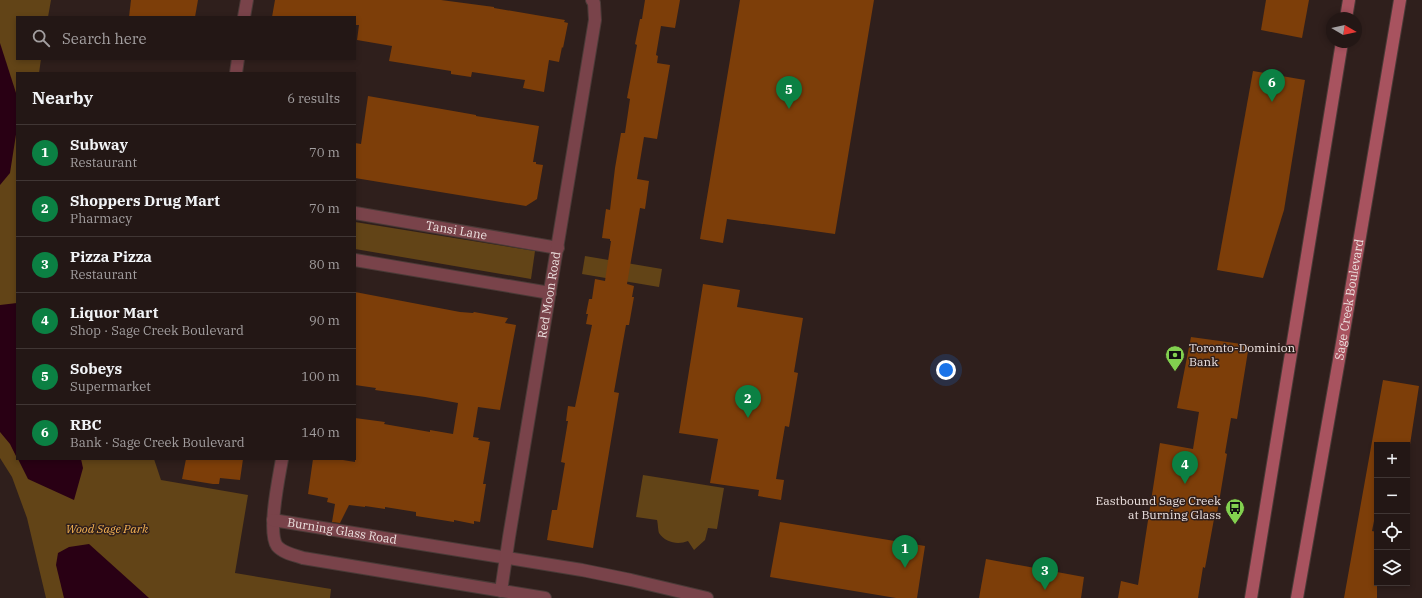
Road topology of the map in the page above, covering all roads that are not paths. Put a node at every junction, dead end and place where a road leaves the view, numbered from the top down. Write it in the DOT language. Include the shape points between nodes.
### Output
graph roads {
  1 [pos="247,0"];
  2 [pos="592,0"];
  3 [pos="1349,0"];
  4 [pos="1400,0"];
  5 [pos="1347,12"];
  6 [pos="244,16"];
  7 [pos="1341,48"];
  8 [pos="238,60"];
  9 [pos="236,72"];
  10 [pos="356,213"];
  11 [pos="558,248"];
  12 [pos="356,260"];
  13 [pos="550,292"];
  14 [pos="282,460"];
  15 [pos="273,520"];
  16 [pos="506,558"];
  17 [pos="501,591"];
  18 [pos="545,598"];
  19 [pos="707,598"];
  20 [pos="1251,598"];
  21 [pos="1297,598"];
  1 -- 6 [label="street"];
  2 -- 11 [label="street, Red Moon Road" via="596,20"];
  3 -- 5 [label="street"];
  4 -- 21 [label="street, Sage Creek Boulevard"];
  7 -- 20 [label="street"];
  8 -- 9 [label="street"];
  10 -- 11 [label="street, Tansi Lane"];
  11 -- 13 [label="street, Red Moon Road"];
  12 -- 13 [label="street"];
  13 -- 16 [label="street, Red Moon Road"];
  14 -- 15 [label="street"];
  15 -- 16 [label="street, Burning Glass Road"];
  15 -- 17 [label="street, Burning Glass Road" via="273,539 278,546 284,552 302,558"];
  16 -- 17 [label="street, Red Moon Road"];
  16 -- 19 [label="street, Burning Glass Road" via="582,570"];
  17 -- 18 [label="street, Burning Glass Road"];
}
